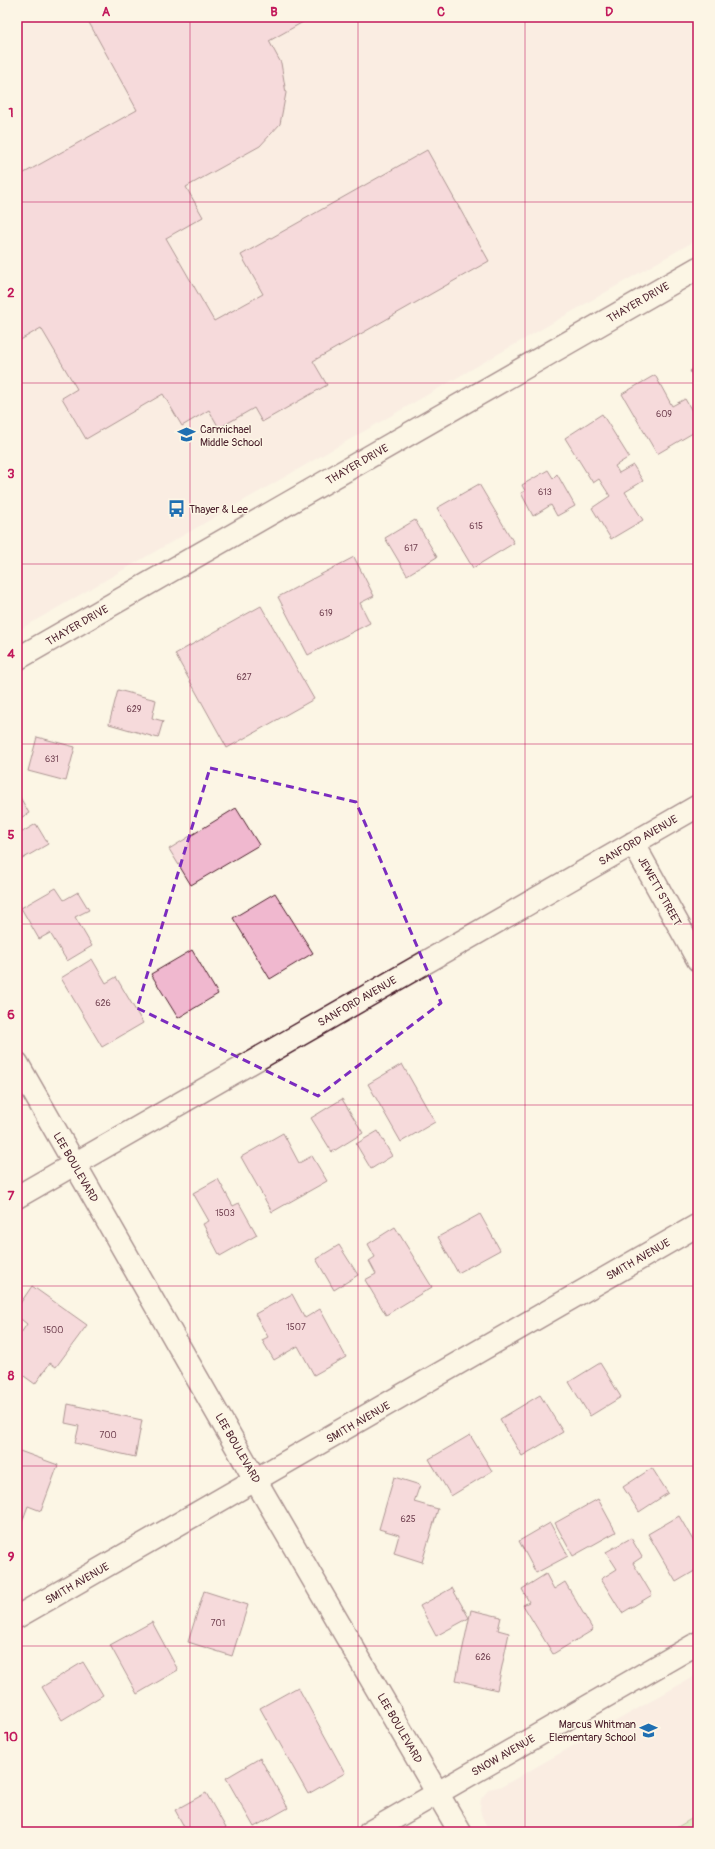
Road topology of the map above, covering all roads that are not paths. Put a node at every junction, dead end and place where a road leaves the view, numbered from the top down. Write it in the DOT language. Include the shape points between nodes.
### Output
graph roads {
  1 [pos="698,268"];
  2 [pos="17,660"];
  3 [pos="698,806"];
  4 [pos="633,843"];
  5 [pos="698,960"];
  6 [pos="17,1063"];
  7 [pos="75,1165"];
  8 [pos="17,1197"];
  9 [pos="698,1225"];
  10 [pos="256,1481"];
  11 [pos="17,1617"];
  12 [pos="698,1643"];
  13 [pos="438,1793"];
  14 [pos="370,1832"];
  15 [pos="460,1832"];
  1 -- 2 [label="street, THAYER DRIVE"];
  3 -- 4 [label="street, SANFORD AVENUE"];
  4 -- 5 [label="street, JEWETT STREET"];
  4 -- 7 [label="street, SANFORD AVENUE"];
  6 -- 7 [label="street, LEE BOULEVARD"];
  7 -- 8 [label="street, SANFORD AVENUE"];
  7 -- 10 [label="street, LEE BOULEVARD"];
  9 -- 10 [label="street, SMITH AVENUE"];
  10 -- 11 [label="street, SMITH AVENUE"];
  10 -- 13 [label="street, LEE BOULEVARD"];
  12 -- 13 [label="street, SNOW AVENUE"];
  13 -- 14 [label="street, SNOW AVENUE"];
  13 -- 15 [label="street, LEE BOULEVARD"];
}
